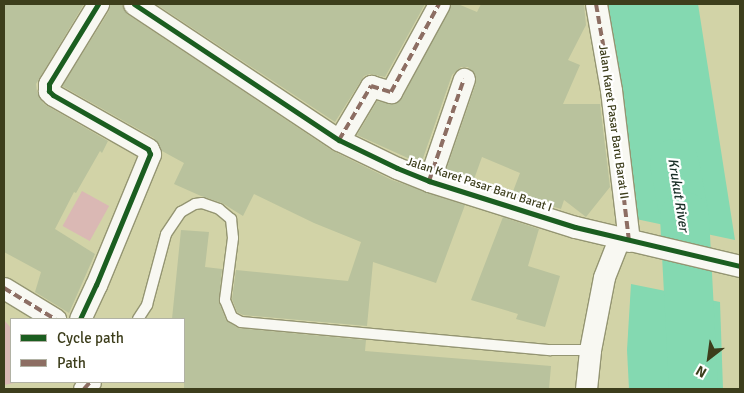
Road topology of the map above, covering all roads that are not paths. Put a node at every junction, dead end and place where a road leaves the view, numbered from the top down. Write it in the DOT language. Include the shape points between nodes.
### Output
graph roads {
  1 [pos="98,4"];
  2 [pos="134,4"];
  3 [pos="439,4"];
  4 [pos="596,4"];
  5 [pos="464,79"];
  6 [pos="339,140"];
  7 [pos="429,181"];
  8 [pos="628,241"];
  9 [pos="740,266"];
  10 [pos="4,288"];
  11 [pos="53,318"];
  12 [pos="80,318"];
  13 [pos="139,318"];
  14 [pos="590,350"];
  15 [pos="586,389"];
  1 -- 12 [label="street" via="49,84 49,91 148,149 150,154"];
  2 -- 6 [label="street, Jalan Karet Pasar Baru Barat I"];
  3 -- 6 [label="street" via="392,92 371,86"];
  4 -- 8 [label="street, Jalan Karet Pasar Baru Barat II" via="611,90"];
  5 -- 7 [label="street"];
  6 -- 7 [label="street, Jalan Karet Pasar Baru Barat I"];
  7 -- 8 [label="street, Jalan Karet Pasar Baru Barat I"];
  8 -- 9 [label="street, Jalan Karet Pasar Baru Barat I"];
  8 -- 14 [label="street" via="604,277"];
  10 -- 11 [label="street"];
  13 -- 14 [label="lane" via="147,305 166,234 181,212 202,203 219,209 231,219 233,238 225,300 232,317 241,322 551,350"];
  14 -- 15 [label="street"];
}
